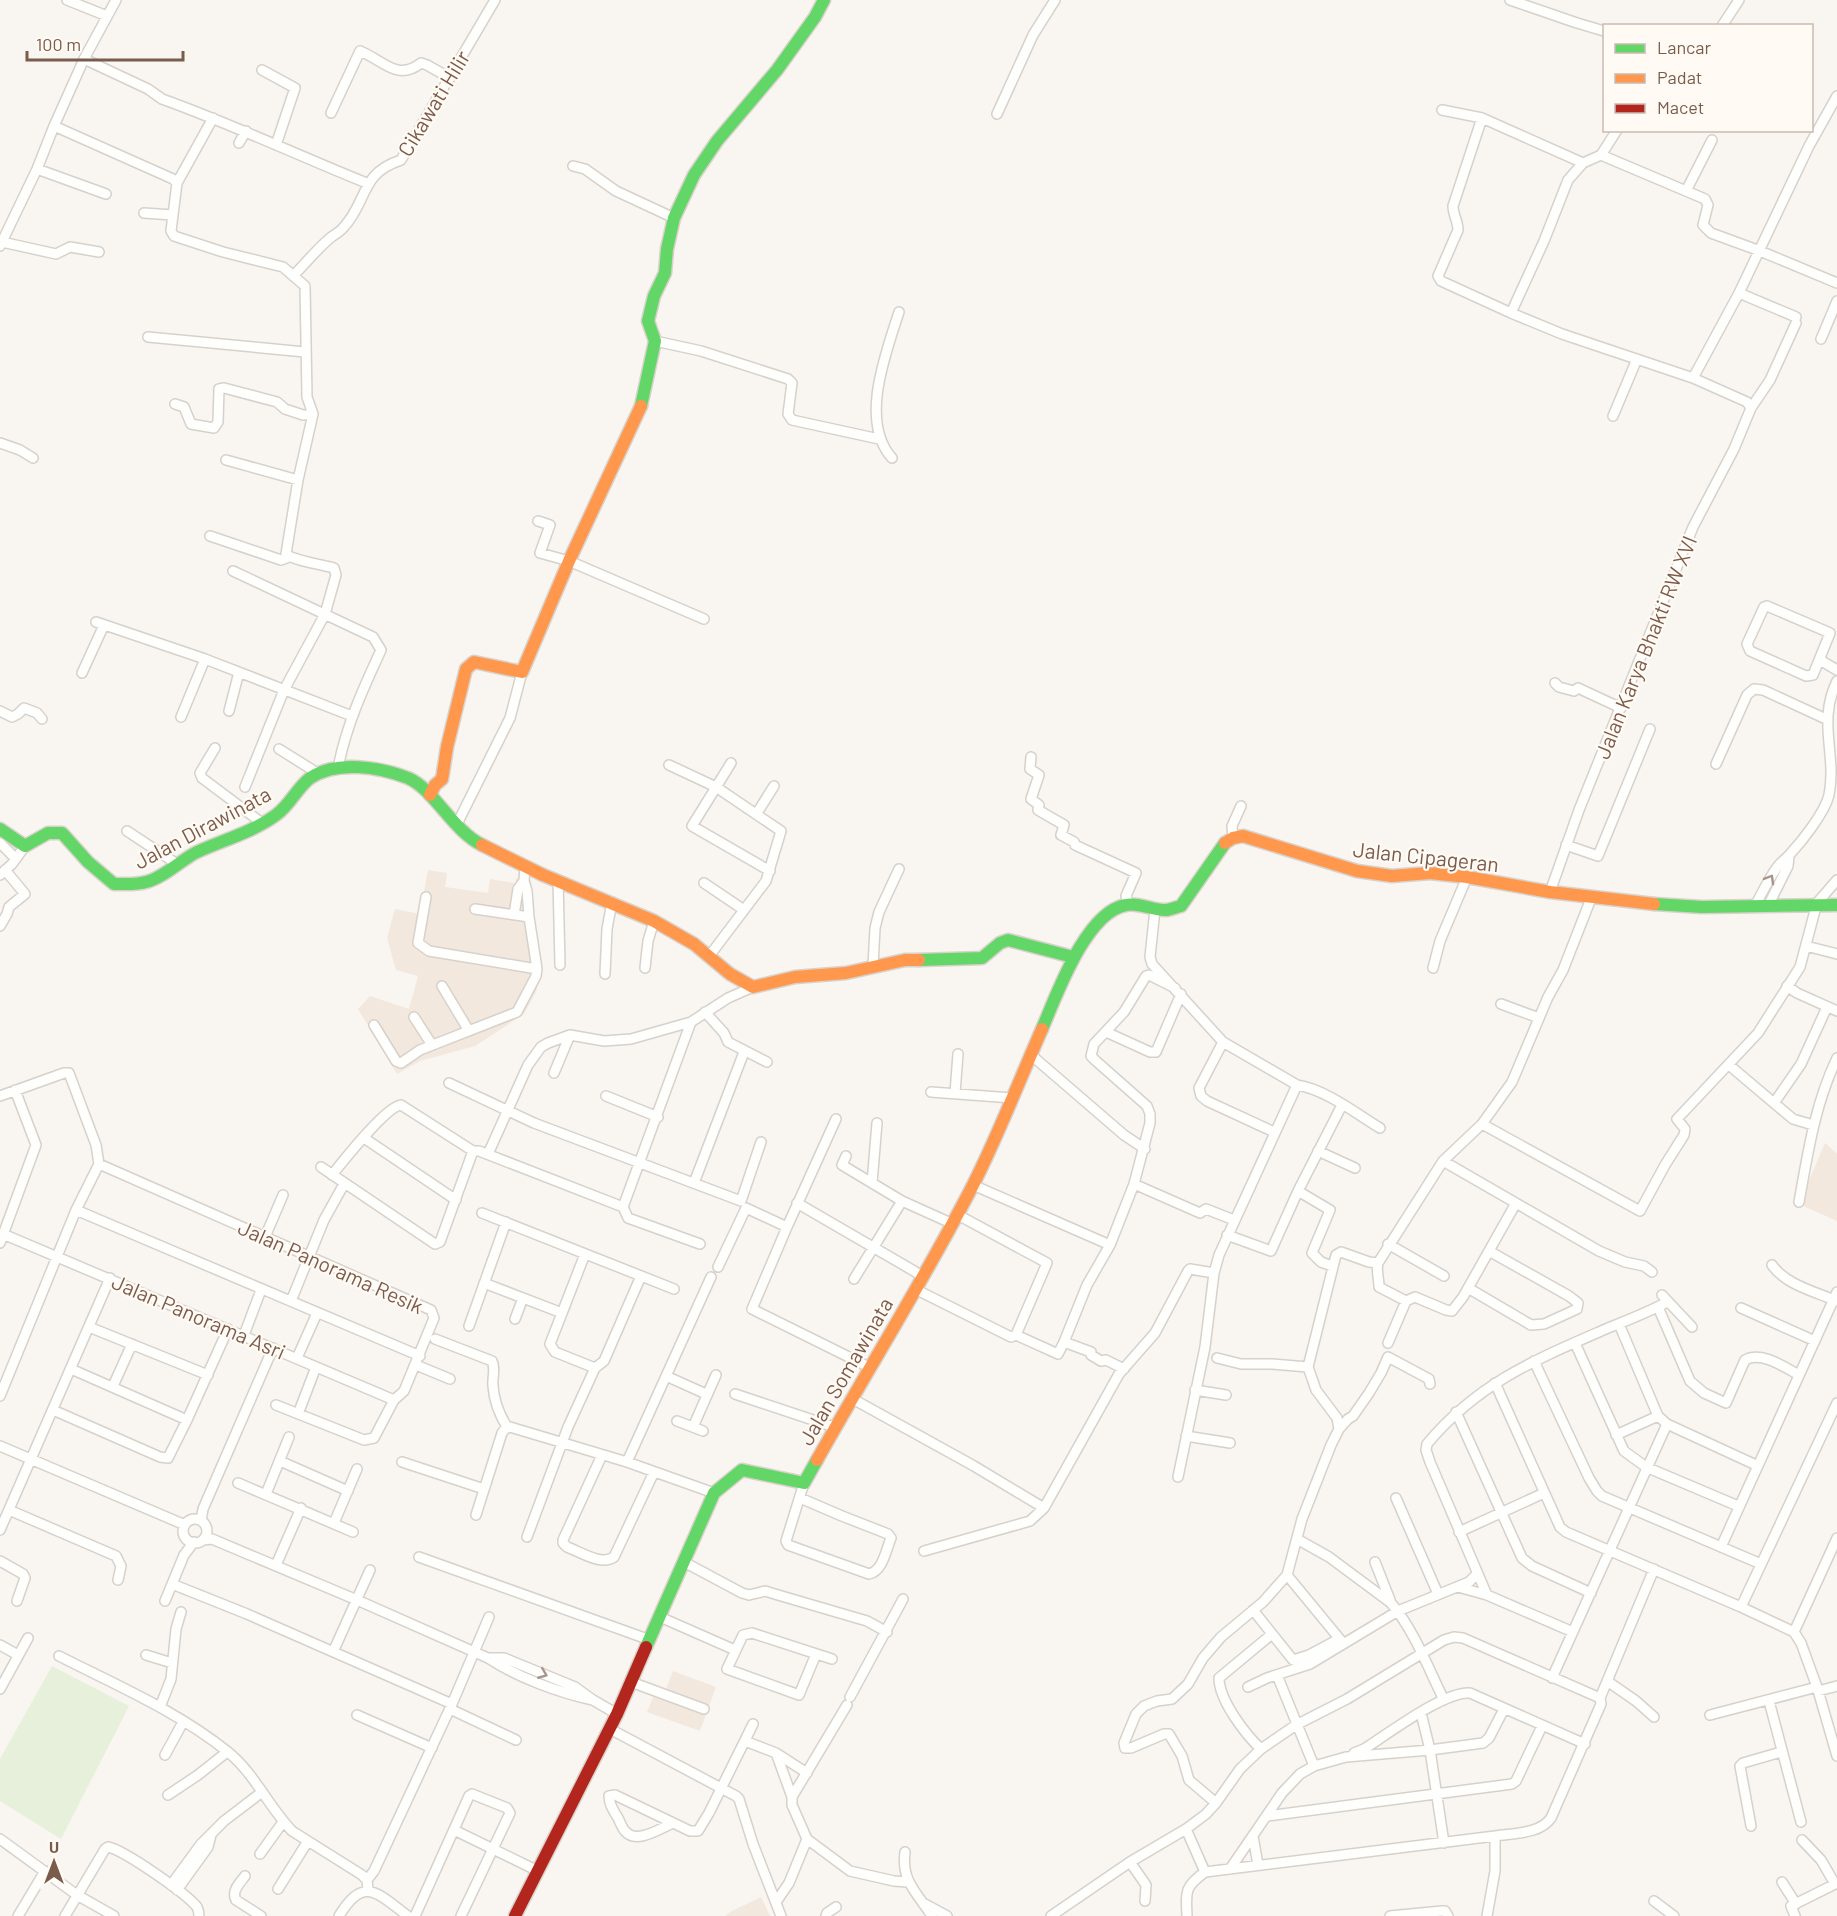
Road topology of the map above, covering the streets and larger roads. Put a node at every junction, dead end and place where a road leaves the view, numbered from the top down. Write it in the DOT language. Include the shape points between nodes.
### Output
graph roads {
  1 [pos="67,0"];
  2 [pos="116,0"];
  3 [pos="495,0"];
  4 [pos="824,0"];
  5 [pos="1055,0"];
  6 [pos="1510,0"];
  7 [pos="1739,0"];
  8 [pos="107,16"];
  9 [pos="1723,24"];
  10 [pos="1603,30"];
  11 [pos="84,59"];
  12 [pos="262,70"];
  13 [pos="450,78"];
  14 [pos="1837,96"];
  15 [pos="1442,110"];
  16 [pos="331,113"];
  17 [pos="997,114"];
  18 [pos="213,118"];
  19 [pos="1482,118"];
  20 [pos="54,126"];
  21 [pos="246,131"];
  22 [pos="1616,132"];
  23 [pos="1712,140"];
  24 [pos="239,143"];
  25 [pos="276,145"];
  26 [pos="1601,155"];
  27 [pos="1583,163"];
  28 [pos="573,166"];
  29 [pos="37,170"];
  30 [pos="177,183"];
  31 [pos="369,184"];
  32 [pos="1686,191"];
  33 [pos="106,194"];
  34 [pos="144,213"];
  35 [pos="173,215"];
  36 [pos="674,218"];
  37 [pos="1,244"];
  38 [pos="1760,250"];
  39 [pos="99,252"];
  40 [pos="293,276"];
  41 [pos="1837,283"];
  42 [pos="1738,293"];
  43 [pos="1837,301"];
  44 [pos="899,312"];
  45 [pos="1511,313"];
  46 [pos="148,337"];
  47 [pos="1821,339"];
  48 [pos="655,341"];
  49 [pos="305,352"];
  50 [pos="1638,359"];
  51 [pos="1693,378"];
  52 [pos="175,404"];
  53 [pos="1751,408"];
  54 [pos="313,414"];
  55 [pos="1613,416"];
  56 [pos="879,439"];
  57 [pos="0,443"];
  58 [pos="33,458"];
  59 [pos="892,458"];
  60 [pos="226,460"];
  61 [pos="298,480"];
  62 [pos="538,521"];
  63 [pos="210,536"];
  64 [pos="289,557"];
  65 [pos="568,561"];
  66 [pos="234,571"];
  67 [pos="325,614"];
  68 [pos="704,619"];
  69 [pos="205,659"];
  70 [pos="1820,660"];
  71 [pos="1837,670"];
  72 [pos="239,672"];
  73 [pos="522,672"];
  74 [pos="82,673"];
  75 [pos="1837,681"];
  76 [pos="1555,683"];
  77 [pos="284,690"];
  78 [pos="1622,708"];
  79 [pos="0,711"];
  80 [pos="229,711"];
  81 [pos="352,716"];
  82 [pos="181,717"];
  83 [pos="42,719"];
  84 [pos="1826,719"];
  85 [pos="1650,729"];
  86 [pos="214,748"];
  87 [pos="279,750"];
  88 [pos="1030,757"];
  89 [pos="732,763"];
  90 [pos="1716,764"];
  91 [pos="669,765"];
  92 [pos="338,768"];
  93 [pos="319,774"];
  94 [pos="774,786"];
  95 [pos="245,787"];
  96 [pos="716,787"];
  97 [pos="430,795"];
  98 [pos="1241,806"];
  99 [pos="756,813"];
  100 [pos="262,823"];
  101 [pos="456,826"];
  102 [pos="0,829"];
  103 [pos="127,831"];
  104 [pos="1233,838"];
  105 [pos="0,843"];
  106 [pos="1566,844"];
  107 [pos="25,846"];
  108 [pos="16,859"];
  109 [pos="177,864"];
  110 [pos="525,867"];
  111 [pos="899,869"];
  112 [pos="770,871"];
  113 [pos="2,873"];
  114 [pos="1467,877"];
  115 [pos="558,880"];
  116 [pos="1837,880"];
  117 [pos="524,881"];
  118 [pos="704,883"];
  119 [pos="1550,892"];
  120 [pos="1592,896"];
  121 [pos="426,897"];
  122 [pos="612,902"];
  123 [pos="1817,903"];
  124 [pos="1129,904"];
  125 [pos="1837,904"];
  126 [pos="1762,906"];
  127 [pos="475,909"];
  128 [pos="1155,909"];
  129 [pos="744,910"];
  130 [pos="514,915"];
  131 [pos="529,917"];
  132 [pos="654,921"];
  133 [pos="0,926"];
  134 [pos="1806,946"];
  135 [pos="1837,954"];
  136 [pos="710,955"];
  137 [pos="1073,957"];
  138 [pos="560,965"];
  139 [pos="873,966"];
  140 [pos="645,968"];
  141 [pos="1433,968"];
  142 [pos="537,969"];
  143 [pos="605,974"];
  144 [pos="442,986"];
  145 [pos="1787,986"];
  146 [pos="753,987"];
  147 [pos="1178,991"];
  148 [pos="1501,1004"];
  149 [pos="1827,1007"];
  150 [pos="1837,1011"];
  151 [pos="705,1012"];
  152 [pos="414,1017"];
  153 [pos="1539,1018"];
  154 [pos="691,1022"];
  155 [pos="374,1025"];
  156 [pos="469,1031"];
  157 [pos="1106,1032"];
  158 [pos="570,1035"];
  159 [pos="1223,1042"];
  160 [pos="432,1045"];
  161 [pos="744,1052"];
  162 [pos="958,1054"];
  163 [pos="1030,1054"];
  164 [pos="1837,1059"];
  165 [pos="767,1062"];
  166 [pos="1729,1065"];
  167 [pos="554,1073"];
  168 [pos="449,1083"];
  169 [pos="1298,1085"];
  170 [pos="15,1090"];
  171 [pos="931,1092"];
  172 [pos="955,1093"];
  173 [pos="0,1096"];
  174 [pos="606,1096"];
  175 [pos="1012,1098"];
  176 [pos="1774,1103"];
  177 [pos="1342,1105"];
  178 [pos="507,1111"];
  179 [pos="657,1117"];
  180 [pos="836,1119"];
  181 [pos="877,1123"];
  182 [pos="1482,1124"];
  183 [pos="1806,1124"];
  184 [pos="1380,1128"];
  185 [pos="1274,1132"];
  186 [pos="363,1138"];
  187 [pos="761,1142"];
  188 [pos="1145,1149"];
  189 [pos="1318,1151"];
  190 [pos="473,1152"];
  191 [pos="488,1154"];
  192 [pos="846,1156"];
  193 [pos="1443,1161"];
  194 [pos="99,1164"];
  195 [pos="639,1164"];
  196 [pos="321,1167"];
  197 [pos="1355,1168"];
  198 [pos="332,1175"];
  199 [pos="694,1183"];
  200 [pos="872,1183"];
  201 [pos="344,1184"];
  202 [pos="1134,1184"];
  203 [pos="974,1185"];
  204 [pos="1298,1191"];
  205 [pos="283,1195"];
  206 [pos="456,1200"];
  207 [pos="902,1201"];
  208 [pos="1798,1202"];
  209 [pos="797,1203"];
  210 [pos="1516,1203"];
  211 [pos="623,1207"];
  212 [pos="76,1210"];
  213 [pos="482,1213"];
  214 [pos="956,1220"];
  215 [pos="1234,1220"];
  216 [pos="506,1222"];
  217 [pos="786,1227"];
  218 [pos="1227,1235"];
  219 [pos="265,1237"];
  220 [pos="2,1239"];
  221 [pos="700,1244"];
  222 [pos="1389,1244"];
  223 [pos="1110,1245"];
  224 [pos="874,1247"];
  225 [pos="1489,1251"];
  226 [pos="585,1254"];
  227 [pos="309,1255"];
  228 [pos="58,1257"];
  229 [pos="1378,1263"];
  230 [pos="1772,1265"];
  231 [pos="1332,1266"];
  232 [pos="718,1267"];
  233 [pos="1652,1272"];
  234 [pos="1214,1273"];
  235 [pos="641,1276"];
  236 [pos="711,1276"];
  237 [pos="1444,1276"];
  238 [pos="923,1277"];
  239 [pos="110,1278"];
  240 [pos="854,1279"];
  241 [pos="484,1283"];
  242 [pos="1468,1288"];
  243 [pos="674,1289"];
  244 [pos="915,1289"];
  245 [pos="261,1290"];
  246 [pos="523,1298"];
  247 [pos="1836,1298"];
  248 [pos="291,1301"];
  249 [pos="1406,1301"];
  250 [pos="1658,1307"];
  251 [pos="1741,1308"];
  252 [pos="317,1313"];
  253 [pos="562,1313"];
  254 [pos="515,1319"];
  255 [pos="1619,1324"];
  256 [pos="469,1326"];
  257 [pos="89,1327"];
  258 [pos="1692,1327"];
  259 [pos="228,1329"];
  260 [pos="244,1335"];
  261 [pos="1016,1335"];
  262 [pos="435,1339"];
  263 [pos="1815,1341"];
  264 [pos="1064,1342"];
  265 [pos="1388,1343"];
  266 [pos="1575,1343"];
  267 [pos="132,1344"];
  268 [pos="273,1348"];
  269 [pos="297,1358"];
  270 [pos="1217,1358"];
  271 [pos="418,1361"];
  272 [pos="1534,1361"];
  273 [pos="316,1367"];
  274 [pos="869,1367"];
  275 [pos="596,1368"];
  276 [pos="1308,1368"];
  277 [pos="71,1369"];
  278 [pos="1124,1369"];
  279 [pos="208,1375"];
  280 [pos="716,1375"];
  281 [pos="1799,1375"];
  282 [pos="666,1376"];
  283 [pos="450,1379"];
  284 [pos="1495,1383"];
  285 [pos="1430,1384"];
  286 [pos="113,1386"];
  287 [pos="1195,1390"];
  288 [pos="706,1394"];
  289 [pos="735,1394"];
  290 [pos="1226,1395"];
  291 [pos="0,1396"];
  292 [pos="851,1398"];
  293 [pos="394,1400"];
  294 [pos="1837,1403"];
  295 [pos="276,1405"];
  296 [pos="53,1410"];
  297 [pos="1456,1412"];
  298 [pos="298,1414"];
  299 [pos="1658,1416"];
  300 [pos="187,1420"];
  301 [pos="677,1421"];
  302 [pos="1667,1424"];
  303 [pos="507,1427"];
  304 [pos="693,1427"];
  305 [pos="834,1427"];
  306 [pos="1339,1429"];
  307 [pos="703,1431"];
  308 [pos="1616,1435"];
  309 [pos="1186,1436"];
  310 [pos="289,1437"];
  311 [pos="1230,1443"];
  312 [pos="561,1444"];
  313 [pos="0,1446"];
  314 [pos="602,1455"];
  315 [pos="32,1458"];
  316 [pos="280,1461"];
  317 [pos="402,1462"];
  318 [pos="627,1462"];
  319 [pos="1756,1466"];
  320 [pos="1646,1467"];
  321 [pos="357,1469"];
  322 [pos="654,1472"];
  323 [pos="1178,1477"];
  324 [pos="238,1483"];
  325 [pos="804,1483"];
  326 [pos="484,1489"];
  327 [pos="348,1491"];
  328 [pos="714,1493"];
  329 [pos="1544,1493"];
  330 [pos="266,1494"];
  331 [pos="800,1498"];
  332 [pos="1396,1498"];
  333 [pos="1738,1506"];
  334 [pos="1629,1507"];
  335 [pos="302,1508"];
  336 [pos="1044,1508"];
  337 [pos="9,1510"];
  338 [pos="1502,1513"];
  339 [pos="476,1515"];
  340 [pos="200,1517"];
  341 [pos="334,1523"];
  342 [pos="0,1530"];
  343 [pos="353,1532"];
  344 [pos="1459,1532"];
  345 [pos="196,1535"];
  346 [pos="527,1538"];
  347 [pos="1837,1538"];
  348 [pos="1297,1539"];
  349 [pos="1721,1547"];
  350 [pos="924,1551"];
  351 [pos="1609,1551"];
  352 [pos="419,1557"];
  353 [pos="0,1561"];
  354 [pos="684,1562"];
  355 [pos="1375,1562"];
  356 [pos="1761,1564"];
  357 [pos="276,1565"];
  358 [pos="370,1569"];
  359 [pos="1654,1569"];
  360 [pos="1478,1574"];
  361 [pos="1287,1575"];
  362 [pos="118,1580"];
  363 [pos="172,1584"];
  364 [pos="1458,1587"];
  365 [pos="1591,1593"];
  366 [pos="1438,1594"];
  367 [pos="1487,1595"];
  368 [pos="903,1599"];
  369 [pos="357,1600"];
  370 [pos="17,1601"];
  371 [pos="165,1601"];
  372 [pos="1391,1603"];
  373 [pos="1741,1607"];
  374 [pos="1253,1610"];
  375 [pos="1398,1611"];
  376 [pos="181,1612"];
  377 [pos="489,1617"];
  378 [pos="660,1617"];
  379 [pos="886,1632"];
  380 [pos="1573,1632"];
  381 [pos="1794,1632"];
  382 [pos="1272,1634"];
  383 [pos="28,1638"];
  384 [pos="650,1640"];
  385 [pos="1341,1642"];
  386 [pos="0,1645"];
  387 [pos="735,1650"];
  388 [pos="333,1652"];
  389 [pos="474,1652"];
  390 [pos="816,1654"];
  391 [pos="1421,1654"];
  392 [pos="18,1655"];
  393 [pos="146,1655"];
  394 [pos="59,1656"];
  395 [pos="832,1659"];
  396 [pos="172,1663"];
  397 [pos="1276,1675"];
  398 [pos="1552,1678"];
  399 [pos="1607,1681"];
  400 [pos="632,1682"];
  401 [pos="1837,1686"];
  402 [pos="1248,1687"];
  403 [pos="0,1689"];
  404 [pos="1818,1689"];
  405 [pos="1600,1698"];
  406 [pos="1444,1700"];
  407 [pos="1769,1701"];
  408 [pos="160,1707"];
  409 [pos="451,1707"];
  410 [pos="704,1709"];
  411 [pos="1504,1709"];
  412 [pos="1420,1713"];
  413 [pos="617,1714"];
  414 [pos="357,1716"];
  415 [pos="1710,1716"];
  416 [pos="1653,1717"];
  417 [pos="183,1722"];
  418 [pos="753,1724"];
  419 [pos="1296,1725"];
  420 [pos="1542,1726"];
  421 [pos="610,1729"];
  422 [pos="516,1740"];
  423 [pos="745,1740"];
  424 [pos="1585,1744"];
  425 [pos="432,1748"];
  426 [pos="1261,1749"];
  427 [pos="1430,1750"];
  428 [pos="227,1752"];
  429 [pos="1781,1752"];
  430 [pos="776,1754"];
  431 [pos="165,1755"];
  432 [pos="1346,1756"];
  433 [pos="1837,1756"];
  434 [pos="1314,1766"];
  435 [pos="807,1773"];
  436 [pos="721,1787"];
  437 [pos="262,1792"];
  438 [pos="168,1794"];
  439 [pos="1437,1794"];
  440 [pos="792,1797"];
  441 [pos="1216,1803"];
  442 [pos="1267,1816"];
  443 [pos="283,1822"];
  444 [pos="1801,1822"];
  445 [pos="673,1823"];
  446 [pos="1751,1826"];
  447 [pos="1186,1829"];
  448 [pos="454,1830"];
  449 [pos="1253,1836"];
  450 [pos="1495,1836"];
  451 [pos="0,1839"];
  452 [pos="807,1839"];
  453 [pos="1802,1840"];
  454 [pos="308,1841"];
  455 [pos="1444,1843"];
  456 [pos="494,1849"];
  457 [pos="905,1852"];
  458 [pos="260,1854"];
  459 [pos="1130,1862"];
  460 [pos="1258,1865"];
  461 [pos="1230,1869"];
  462 [pos="45,1871"];
  463 [pos="538,1871"];
  464 [pos="1205,1872"];
  465 [pos="245,1876"];
  466 [pos="367,1880"];
  467 [pos="908,1882"];
  468 [pos="1782,1882"];
  469 [pos="1836,1883"];
  470 [pos="174,1888"];
  471 [pos="278,1889"];
  472 [pos="368,1890"];
  473 [pos="77,1895"];
  474 [pos="1145,1901"];
  475 [pos="1654,1901"];
  476 [pos="776,1902"];
  477 [pos="923,1903"];
  478 [pos="836,1907"];
  479 [pos="1794,1909"];
  480 [pos="18,1916"];
  481 [pos="65,1916"];
  482 [pos="114,1916"];
  483 [pos="200,1916"];
  484 [pos="261,1916"];
  485 [pos="339,1916"];
  486 [pos="408,1916"];
  487 [pos="415,1916"];
  488 [pos="461,1916"];
  489 [pos="515,1916"];
  490 [pos="781,1916"];
  491 [pos="826,1916"];
  492 [pos="932,1916"];
  493 [pos="947,1916"];
  494 [pos="1051,1916"];
  495 [pos="1187,1916"];
  496 [pos="1389,1916"];
  497 [pos="1448,1916"];
  498 [pos="1487,1916"];
  499 [pos="1674,1916"];
  1 -- 8 [label="street"];
  2 -- 8 [label="street"];
  3 -- 13 [label="street, Cikawati Hilir"];
  4 -- 36 [label="street" via="777,70 717,141 694,175"];
  5 -- 17 [label="street" via="1033,35"];
  6 -- 10 [label="street"];
  7 -- 9 [label="street"];
  8 -- 11 [label="street"];
  11 -- 18 [label="street" via="162,99"];
  11 -- 20 [label="street"];
  12 -- 25 [label="street" via="295,88"];
  13 -- 16 [label="street" via="421,63 406,72 397,71 360,51"];
  13 -- 31 [label="street, Cikawati Hilir" via="401,160 382,168"];
  14 -- 38 [label="street"];
  15 -- 19 [label="street"];
  18 -- 21 [label="street"];
  18 -- 30 [label="street"];
  19 -- 27 [label="street"];
  19 -- 45 [label="street" via="1453,206 1458,230 1438,276 1441,281"];
  20 -- 29 [label="street"];
  20 -- 30 [label="street"];
  21 -- 24 [label="street"];
  21 -- 25 [label="street"];
  22 -- 26 [label="street"];
  23 -- 32 [label="street"];
  25 -- 31 [label="street"];
  26 -- 27 [label="street"];
  26 -- 32 [label="street"];
  27 -- 45 [label="street" via="1568,180"];
  28 -- 36 [label="street"];
  29 -- 33 [label="street"];
  29 -- 37 [label="street"];
  30 -- 35 [label="street"];
  31 -- 40 [label="street, Cikawati Hilir" via="356,213 342,230"];
  32 -- 38 [label="street" via="1707,201 1703,222 1707,231"];
  34 -- 35 [label="street"];
  35 -- 40 [label="street" via="171,231 181,240 283,267"];
  36 -- 48 [label="street" via="665,273 648,321"];
  37 -- 39 [label="street" via="56,254 70,247"];
  38 -- 41 [label="street"];
  38 -- 42 [label="street"];
  40 -- 49 [label="street" via="305,288"];
  42 -- 51 [label="street"];
  42 -- 53 [label="street, Jalan Karya Bhakti RW XVI" via="1796,320 1770,380"];
  43 -- 47 [label="street"];
  44 -- 56 [label="street" via="877,396"];
  45 -- 50 [label="street"];
  46 -- 49 [label="street"];
  48 -- 56 [label="street" via="701,351 788,379 792,383 788,414 792,420"];
  48 -- 65 [label="street" via="642,403"];
  49 -- 54 [label="street" via="307,397"];
  50 -- 51 [label="street"];
  50 -- 55 [label="street"];
  51 -- 53 [label="street" via="1747,402"];
  52 -- 54 [label="street" via="184,407 191,424 214,428 218,422 219,389 224,387 277,402 303,415"];
  53 -- 78 [label="street, Jalan Karya Bhakti RW XVI" via="1693,527"];
  54 -- 61 [label="street"];
  56 -- 59 [label="street"];
  57 -- 58 [label="street"];
  60 -- 61 [label="street"];
  61 -- 64 [label="street" via="286,554"];
  62 -- 65 [label="street" via="550,525 540,553"];
  63 -- 64 [label="street" via="280,560"];
  64 -- 67 [label="street" via="334,568 336,574"];
  65 -- 68 [label="street"];
  65 -- 73 [label="street"];
  66 -- 67 [label="street"];
  67 -- 77 [label="street"];
  67 -- 81 [label="street" via="373,637 381,650"];
  69 -- 72 [label="street"];
  69 -- 74 [label="street" via="100,624"];
  69 -- 82 [label="street"];
  70 -- 70 [label="street" via="1813,675 1806,676 1750,651 1747,644 1764,608 1770,606 1828,631 1830,636"];
  70 -- 71 [label="street"];
  72 -- 77 [label="street"];
  72 -- 80 [label="street"];
  73 -- 97 [label="street" via="469,664 442,779"];
  73 -- 101 [label="street" via="510,718"];
  75 -- 84 [label="street"];
  76 -- 78 [label="street" via="1574,691 1578,688"];
  77 -- 81 [label="street"];
  77 -- 95 [label="street"];
  78 -- 106 [label="street, Jalan Karya Bhakti RW XVI"];
  79 -- 83 [label="street" via="12,717 24,708 38,713"];
  81 -- 92 [label="street"];
  84 -- 90 [label="street" via="1754,689 1747,696"];
  84 -- 126 [label="street" via="1832,763 1828,798 1789,856 1788,866"];
  85 -- 106 [label="street" via="1598,856"];
  86 -- 100 [label="street" via="200,773 202,778"];
  87 -- 93 [label="street"];
  88 -- 124 [label="street" via="1030,769 1039,775 1030,799 1039,805 1038,810 1064,825 1061,835 1136,873 1126,896"];
  89 -- 96 [label="street"];
  91 -- 96 [label="street"];
  92 -- 93 [label="street, Jalan Dirawinata"];
  92 -- 97 [label="street, Jalan Dirawinata" via="398,774"];
  93 -- 100 [label="street, Jalan Dirawinata" via="309,779 276,815"];
  94 -- 99 [label="street"];
  96 -- 99 [label="street"];
  96 -- 112 [label="street" via="692,826"];
  97 -- 101 [label="street, Jalan Dirawinata"];
  98 -- 104 [label="street" via="1232,826"];
  99 -- 112 [label="street" via="781,831"];
  100 -- 109 [label="street, Jalan Dirawinata"];
  101 -- 110 [label="street, Jalan Dirawinata" via="474,842"];
  102 -- 107 [label="street"];
  103 -- 109 [label="street"];
  104 -- 114 [label="street, Jalan Cipageran" via="1244,836 1371,874"];
  104 -- 128 [label="street" via="1216,852 1180,906"];
  105 -- 108 [label="street"];
  106 -- 119 [label="street, Jalan Karya Bhakti RW XVI"];
  107 -- 108 [label="street"];
  107 -- 109 [label="street, Jalan Dirawinata" via="50,832 62,833 114,884 148,882"];
  108 -- 113 [label="street"];
  110 -- 115 [label="street, Jalan Dirawinata"];
  110 -- 117 [label="street"];
  111 -- 139 [label="street" via="879,912"];
  112 -- 129 [label="street"];
  113 -- 133 [label="street" via="25,894 9,907"];
  114 -- 119 [label="street, Jalan Cipageran"];
  114 -- 141 [label="street"];
  115 -- 122 [label="street, Jalan Dirawinata"];
  115 -- 138 [label="street"];
  116 -- 123 [label="street"];
  117 -- 130 [label="street" via="518,889"];
  117 -- 131 [label="street"];
  118 -- 129 [label="street"];
  119 -- 120 [label="street, Jalan Cipageran"];
  120 -- 126 [label="street, Jalan Cipageran" via="1702,907"];
  120 -- 153 [label="street"];
  121 -- 142 [label="street" via="418,943 425,949"];
  122 -- 132 [label="street, Jalan Dirawinata"];
  122 -- 143 [label="street"];
  123 -- 125 [label="street, Jalan Cipageran"];
  123 -- 126 [label="street, Jalan Cipageran"];
  123 -- 134 [label="street"];
  124 -- 128 [label="street"];
  124 -- 137 [label="street" via="1120,904 1107,912"];
  127 -- 130 [label="street"];
  128 -- 147 [label="street" via="1150,957"];
  129 -- 136 [label="street"];
  130 -- 131 [label="street"];
  131 -- 142 [label="street"];
  132 -- 136 [label="street, Jalan Dirawinata"];
  132 -- 140 [label="street"];
  134 -- 135 [label="street"];
  134 -- 145 [label="street" via="1800,967"];
  136 -- 146 [label="street, Jalan Dirawinata"];
  137 -- 139 [label="street" via="1008,940 982,958 927,958"];
  137 -- 163 [label="street, Jalan Somawinata"];
  139 -- 146 [label="street"];
  142 -- 156 [label="street" via="517,1012"];
  144 -- 156 [label="street"];
  145 -- 149 [label="street"];
  145 -- 166 [label="street" via="1758,1033"];
  146 -- 151 [label="street"];
  147 -- 157 [label="street" via="1146,976 1124,1012"];
  147 -- 157 [label="street" via="1156,1052"];
  147 -- 159 [label="street"];
  148 -- 153 [label="street"];
  149 -- 150 [label="street"];
  149 -- 176 [label="street" via="1801,1064"];
  151 -- 154 [label="street"];
  151 -- 161 [label="street" via="728,1042"];
  152 -- 160 [label="street"];
  153 -- 182 [label="street" via="1512,1082"];
  154 -- 158 [label="street" via="613,1042"];
  154 -- 179 [label="street"];
  155 -- 160 [label="street" via="398,1063"];
  156 -- 160 [label="street"];
  157 -- 188 [label="street" via="1094,1044 1091,1056 1147,1106 1150,1123"];
  158 -- 167 [label="street"];
  158 -- 178 [label="street" via="541,1047 528,1065"];
  159 -- 169 [label="street"];
  159 -- 185 [label="street" via="1199,1088 1201,1096"];
  161 -- 165 [label="street"];
  161 -- 199 [label="street"];
  162 -- 172 [label="street"];
  163 -- 175 [label="street, Jalan Somawinata"];
  163 -- 188 [label="street"];
  164 -- 183 [label="street"];
  166 -- 176 [label="street"];
  166 -- 182 [label="street" via="1677,1119 1685,1129 1684,1135 1640,1211"];
  168 -- 178 [label="street"];
  169 -- 177 [label="street"];
  169 -- 185 [label="street"];
  170 -- 173 [label="street"];
  170 -- 194 [label="street" via="69,1074 96,1145"];
  170 -- 220 [label="street" via="36,1145"];
  171 -- 172 [label="street"];
  172 -- 175 [label="street"];
  174 -- 179 [label="street"];
  175 -- 203 [label="street, Jalan Somawinata"];
  176 -- 183 [label="street"];
  177 -- 184 [label="street"];
  177 -- 189 [label="street"];
  178 -- 191 [label="street"];
  178 -- 195 [label="street"];
  179 -- 195 [label="street"];
  180 -- 209 [label="street"];
  181 -- 200 [label="street"];
  182 -- 193 [label="street"];
  183 -- 208 [label="street"];
  185 -- 215 [label="street"];
  186 -- 190 [label="street" via="401,1105"];
  186 -- 198 [label="street"];
  186 -- 206 [label="street"];
  187 -- 199 [label="street" via="741,1201"];
  188 -- 202 [label="street"];
  189 -- 197 [label="street"];
  189 -- 204 [label="street"];
  190 -- 191 [label="street"];
  190 -- 206 [label="street"];
  191 -- 211 [label="street"];
  192 -- 200 [label="street" via="841,1165"];
  193 -- 210 [label="street"];
  193 -- 222 [label="street"];
  194 -- 212 [label="street"];
  194 -- 219 [label="street, Jalan Panorama Resik"];
  195 -- 199 [label="street"];
  195 -- 211 [label="street"];
  196 -- 198 [label="street"];
  198 -- 201 [label="street"];
  200 -- 207 [label="street"];
  201 -- 206 [label="street" via="435,1244 440,1242"];
  201 -- 227 [label="street"];
  202 -- 215 [label="street" via="1200,1213 1206,1209"];
  202 -- 223 [label="street"];
  203 -- 214 [label="street, Jalan Somawinata"];
  203 -- 223 [label="street"];
  204 -- 218 [label="street" via="1271,1251"];
  204 -- 231 [label="street" via="1330,1210 1312,1253"];
  205 -- 219 [label="street"];
  207 -- 214 [label="street"];
  207 -- 224 [label="street"];
  209 -- 217 [label="street"];
  209 -- 224 [label="street"];
  210 -- 225 [label="street"];
  210 -- 233 [label="street" via="1599,1251"];
  211 -- 221 [label="street" via="628,1218"];
  212 -- 228 [label="street"];
  212 -- 245 [label="street"];
  213 -- 216 [label="street"];
  214 -- 238 [label="street, Jalan Somawinata"];
  214 -- 261 [label="street" via="1047,1263"];
  215 -- 218 [label="street"];
  216 -- 226 [label="street"];
  216 -- 241 [label="street"];
  217 -- 232 [label="street" via="746,1208"];
  217 -- 274 [label="street" via="752,1309"];
  218 -- 234 [label="street"];
  219 -- 227 [label="street, Jalan Panorama Resik"];
  220 -- 228 [label="street, Jalan Panorama Asri"];
  222 -- 229 [label="street"];
  222 -- 237 [label="street"];
  223 -- 264 [label="street" via="1087,1285"];
  224 -- 238 [label="street"];
  224 -- 240 [label="street"];
  225 -- 242 [label="street"];
  225 -- 242 [label="street" via="1569,1296 1579,1307 1544,1324 1531,1325"];
  226 -- 235 [label="street"];
  226 -- 253 [label="street"];
  227 -- 248 [label="street"];
  227 -- 271 [label="street, Jalan Panorama Resik" via="431,1310 434,1318"];
  228 -- 239 [label="street, Jalan Panorama Asri"];
  228 -- 291 [label="street"];
  229 -- 231 [label="street" via="1341,1252"];
  229 -- 249 [label="street" via="1379,1287"];
  230 -- 247 [label="street" via="1786,1279"];
  231 -- 276 [label="street"];
  234 -- 278 [label="street" via="1188,1271 1155,1333"];
  234 -- 287 [label="street"];
  235 -- 243 [label="street"];
  235 -- 275 [label="street" via="604,1361"];
  236 -- 282 [label="street"];
  238 -- 244 [label="street, Jalan Somawinata"];
  239 -- 257 [label="street"];
  239 -- 259 [label="street, Jalan Panorama Asri"];
  241 -- 246 [label="street"];
  241 -- 256 [label="street"];
  242 -- 249 [label="street" via="1452,1311 1415,1297"];
  244 -- 261 [label="street" via="993,1329 1011,1337"];
  244 -- 274 [label="street, Jalan Somawinata"];
  245 -- 248 [label="street"];
  245 -- 260 [label="street"];
  246 -- 253 [label="street"];
  246 -- 254 [label="street"];
  247 -- 263 [label="street"];
  248 -- 252 [label="street"];
  249 -- 265 [label="street"];
  250 -- 255 [label="street"];
  250 -- 258 [label="street" via="1665,1298"];
  250 -- 281 [label="street" via="1690,1381 1704,1393 1726,1403 1745,1360 1750,1358 1770,1360"];
  251 -- 263 [label="street"];
  252 -- 269 [label="street"];
  252 -- 271 [label="street"];
  253 -- 275 [label="street" via="550,1344 552,1348"];
  255 -- 266 [label="street"];
  255 -- 299 [label="street"];
  257 -- 267 [label="street"];
  257 -- 277 [label="street"];
  259 -- 260 [label="street, Jalan Panorama Asri"];
  259 -- 279 [label="street"];
  260 -- 268 [label="street, Jalan Panorama Asri"];
  261 -- 264 [label="street" via="1058,1354"];
  262 -- 303 [label="street" via="492,1361 495,1399"];
  263 -- 281 [label="street"];
  264 -- 278 [label="street"];
  266 -- 272 [label="street"];
  266 -- 308 [label="street"];
  267 -- 279 [label="street"];
  267 -- 286 [label="street"];
  268 -- 269 [label="street, Jalan Panorama Asri"];
  268 -- 340 [label="street"];
  269 -- 273 [label="street, Jalan Panorama Asri"];
  270 -- 276 [label="street" via="1241,1364"];
  271 -- 283 [label="street"];
  271 -- 293 [label="street, Jalan Panorama Resik" via="404,1391"];
  272 -- 284 [label="street"];
  272 -- 334 [label="street" via="1588,1478 1597,1491"];
  273 -- 293 [label="street, Jalan Panorama Asri"];
  273 -- 298 [label="street"];
  274 -- 292 [label="street, Jalan Somawinata"];
  275 -- 312 [label="street"];
  276 -- 306 [label="street" via="1316,1390 1337,1418"];
  277 -- 286 [label="street"];
  277 -- 296 [label="street"];
  278 -- 336 [label="street"];
  279 -- 300 [label="street"];
  280 -- 288 [label="street"];
  281 -- 319 [label="street"];
  282 -- 288 [label="street"];
  282 -- 318 [label="street"];
  284 -- 297 [label="street"];
  284 -- 329 [label="street"];
  285 -- 306 [label="street" via="1429,1379 1388,1357 1359,1408"];
  286 -- 300 [label="street"];
  287 -- 290 [label="street"];
  287 -- 309 [label="street"];
  288 -- 304 [label="street"];
  289 -- 305 [label="street"];
  292 -- 305 [label="street, Jalan Somawinata"];
  292 -- 336 [label="street"];
  293 -- 298 [label="street, Jalan Panorama Resik" via="374,1438 364,1440"];
  294 -- 356 [label="street"];
  295 -- 298 [label="street"];
  296 -- 300 [label="street" via="166,1458"];
  296 -- 315 [label="street"];
  297 -- 338 [label="street"];
  297 -- 344 [label="street" via="1426,1450"];
  299 -- 302 [label="street"];
  299 -- 308 [label="street"];
  301 -- 304 [label="street"];
  302 -- 319 [label="street"];
  302 -- 320 [label="street"];
  303 -- 312 [label="street"];
  303 -- 326 [label="street"];
  304 -- 307 [label="street"];
  305 -- 325 [label="street, Jalan Somawinata"];
  306 -- 348 [label="street"];
  308 -- 320 [label="street" via="1624,1451"];
  309 -- 311 [label="street"];
  309 -- 323 [label="street"];
  310 -- 316 [label="street"];
  312 -- 314 [label="street"];
  312 -- 346 [label="street"];
  313 -- 315 [label="street"];
  314 -- 318 [label="street"];
  314 -- 322 [label="street" via="563,1540 567,1547 600,1560 614,1557"];
  315 -- 337 [label="street"];
  315 -- 345 [label="street"];
  316 -- 327 [label="street"];
  316 -- 330 [label="street"];
  317 -- 326 [label="street"];
  318 -- 322 [label="street"];
  319 -- 333 [label="street"];
  320 -- 333 [label="street"];
  320 -- 334 [label="street"];
  321 -- 327 [label="street"];
  322 -- 328 [label="street"];
  324 -- 330 [label="street"];
  325 -- 328 [label="street" via="742,1470"];
  325 -- 331 [label="street"];
  326 -- 339 [label="street"];
  327 -- 341 [label="street"];
  328 -- 354 [label="street"];
  329 -- 338 [label="street"];
  329 -- 351 [label="street" via="1560,1527"];
  330 -- 335 [label="street"];
  331 -- 331 [label="street" via="888,1534 891,1538 879,1569 869,1574 788,1545"];
  332 -- 366 [label="street"];
  333 -- 349 [label="street"];
  334 -- 349 [label="street"];
  334 -- 351 [label="street"];
  335 -- 341 [label="street"];
  335 -- 357 [label="street"];
  336 -- 350 [label="street" via="1030,1521"];
  337 -- 342 [label="street"];
  337 -- 362 [label="street" via="116,1556 121,1566"];
  338 -- 344 [label="street"];
  338 -- 365 [label="street" via="1526,1562"];
  340 -- 345 [label="street" via="192,1520"];
  340 -- 345 [label="street" via="206,1527"];
  341 -- 343 [label="street"];
  344 -- 360 [label="street"];
  345 -- 357 [label="street"];
  345 -- 363 [label="street"];
  347 -- 381 [label="street"];
  348 -- 361 [label="street"];
  348 -- 372 [label="street" via="1329,1557"];
  349 -- 356 [label="street"];
  351 -- 359 [label="street"];
  351 -- 365 [label="street"];
  352 -- 384 [label="street"];
  353 -- 370 [label="street" via="23,1574"];
  354 -- 378 [label="street"];
  354 -- 379 [label="street" via="742,1593 778,1594 867,1622"];
  355 -- 372 [label="street"];
  356 -- 373 [label="street"];
  357 -- 369 [label="street"];
  358 -- 369 [label="street"];
  359 -- 373 [label="street"];
  359 -- 399 [label="street"];
  360 -- 364 [label="street"];
  360 -- 367 [label="street"];
  361 -- 374 [label="street"];
  361 -- 385 [label="street"];
  363 -- 371 [label="street"];
  363 -- 388 [label="street"];
  364 -- 366 [label="street"];
  364 -- 367 [label="street"];
  365 -- 380 [label="street"];
  366 -- 375 [label="street"];
  367 -- 380 [label="street"];
  368 -- 379 [label="street"];
  369 -- 388 [label="street"];
  369 -- 389 [label="street"];
  372 -- 375 [label="street"];
  373 -- 381 [label="street"];
  374 -- 382 [label="street"];
  374 -- 441 [label="street" via="1221,1637 1188,1684 1172,1699 1144,1706 1136,1714 1124,1743 1125,1748 1131,1748 1169,1734 1182,1756 1189,1780"];
  375 -- 385 [label="street"];
  375 -- 391 [label="street"];
  376 -- 396 [label="street"];
  377 -- 389 [label="street"];
  378 -- 384 [label="street"];
  378 -- 387 [label="street"];
  379 -- 435 [label="street"];
  380 -- 398 [label="street"];
  381 -- 404 [label="street"];
  382 -- 385 [label="street" via="1293,1660"];
  382 -- 426 [label="street" via="1219,1678 1228,1704"];
  383 -- 392 [label="street"];
  384 -- 400 [label="street"];
  385 -- 397 [label="street" via="1310,1664"];
  386 -- 392 [label="street"];
  387 -- 390 [label="street" via="743,1635 752,1633"];
  387 -- 390 [label="street" via="728,1671 796,1695 801,1693"];
  388 -- 409 [label="street"];
  389 -- 409 [label="street"];
  389 -- 413 [label="street"];
  390 -- 395 [label="street"];
  391 -- 398 [label="street" via="1444,1640 1463,1638"];
  391 -- 406 [label="street"];
  391 -- 419 [label="street"];
  392 -- 403 [label="street"];
  393 -- 396 [label="street"];
  394 -- 408 [label="street"];
  396 -- 408 [label="street" via="170,1684"];
  397 -- 402 [label="street"];
  397 -- 419 [label="street"];
  398 -- 405 [label="street"];
  399 -- 405 [label="street"];
  399 -- 416 [label="street"];
  400 -- 410 [label="street"];
  400 -- 413 [label="street"];
  401 -- 404 [label="street"];
  404 -- 407 [label="street"];
  404 -- 433 [label="street"];
  405 -- 424 [label="street"];
  406 -- 411 [label="street" via="1470,1693"];
  406 -- 412 [label="street"];
  407 -- 415 [label="street"];
  407 -- 429 [label="street"];
  408 -- 417 [label="street"];
  409 -- 422 [label="street"];
  409 -- 425 [label="street"];
  411 -- 420 [label="street"];
  411 -- 427 [label="street" via="1486,1742"];
  412 -- 427 [label="street"];
  412 -- 432 [label="street"];
  413 -- 421 [label="street"];
  414 -- 425 [label="street"];
  417 -- 428 [label="street"];
  417 -- 431 [label="street"];
  418 -- 423 [label="street"];
  419 -- 426 [label="street"];
  419 -- 434 [label="street"];
  420 -- 424 [label="street"];
  420 -- 439 [label="street" via="1512,1785"];
  421 -- 436 [label="street"];
  421 -- 463 [label="street"];
  423 -- 430 [label="street"];
  423 -- 436 [label="street"];
  424 -- 450 [label="street" via="1546,1825"];
  425 -- 466 [label="street"];
  426 -- 441 [label="street" via="1240,1769"];
  427 -- 432 [label="street"];
  427 -- 439 [label="street"];
  428 -- 437 [label="street"];
  428 -- 438 [label="street"];
  429 -- 444 [label="street"];
  429 -- 446 [label="street" via="1740,1766"];
  430 -- 435 [label="street"];
  430 -- 440 [label="street"];
  432 -- 434 [label="street"];
  434 -- 442 [label="street" via="1288,1786"];
  435 -- 440 [label="street"];
  436 -- 445 [label="street" via="698,1831"];
  436 -- 476 [label="street" via="739,1799"];
  437 -- 443 [label="street"];
  437 -- 470 [label="street" via="211,1835 208,1847"];
  439 -- 442 [label="street"];
  439 -- 455 [label="street"];
  440 -- 452 [label="street"];
  441 -- 447 [label="street"];
  442 -- 449 [label="street"];
  443 -- 454 [label="street"];
  443 -- 458 [label="street"];
  445 -- 445 [label="street" via="645,1835 629,1835 609,1796 615,1795"];
  447 -- 459 [label="street"];
  447 -- 464 [label="street"];
  448 -- 456 [label="street"];
  448 -- 456 [label="street" via="472,1794 507,1808 510,1817"];
  448 -- 487 [label="street"];
  449 -- 460 [label="street"];
  449 -- 461 [label="street"];
  450 -- 455 [label="street"];
  450 -- 498 [label="street" via="1495,1871"];
  451 -- 462 [label="street"];
  452 -- 467 [label="street" via="850,1871"];
  452 -- 476 [label="street" via="789,1883"];
  453 -- 469 [label="street"];
  454 -- 466 [label="street"];
  454 -- 471 [label="street"];
  455 -- 460 [label="street"];
  456 -- 463 [label="street"];
  456 -- 488 [label="street"];
  457 -- 467 [label="street" via="903,1864"];
  459 -- 474 [label="street" via="1146,1885"];
  459 -- 494 [label="street"];
  460 -- 461 [label="street"];
  461 -- 464 [label="street"];
  462 -- 473 [label="street"];
  462 -- 480 [label="street"];
  463 -- 489 [label="street"];
  464 -- 495 [label="street" via="1188,1887"];
  465 -- 484 [label="street" via="234,1896"];
  466 -- 472 [label="street"];
  467 -- 477 [label="street"];
  468 -- 479 [label="street"];
  469 -- 479 [label="street"];
  470 -- 473 [label="street" via="108,1847"];
  470 -- 483 [label="street" via="196,1906"];
  472 -- 485 [label="street" via="346,1905"];
  472 -- 486 [label="street"];
  473 -- 481 [label="street"];
  473 -- 482 [label="street"];
  475 -- 499 [label="street"];
  476 -- 490 [label="street"];
  477 -- 492 [label="street"];
  477 -- 493 [label="street"];
  478 -- 491 [label="street"];
  496 -- 497 [label="street" via="1442,1911"];
}
